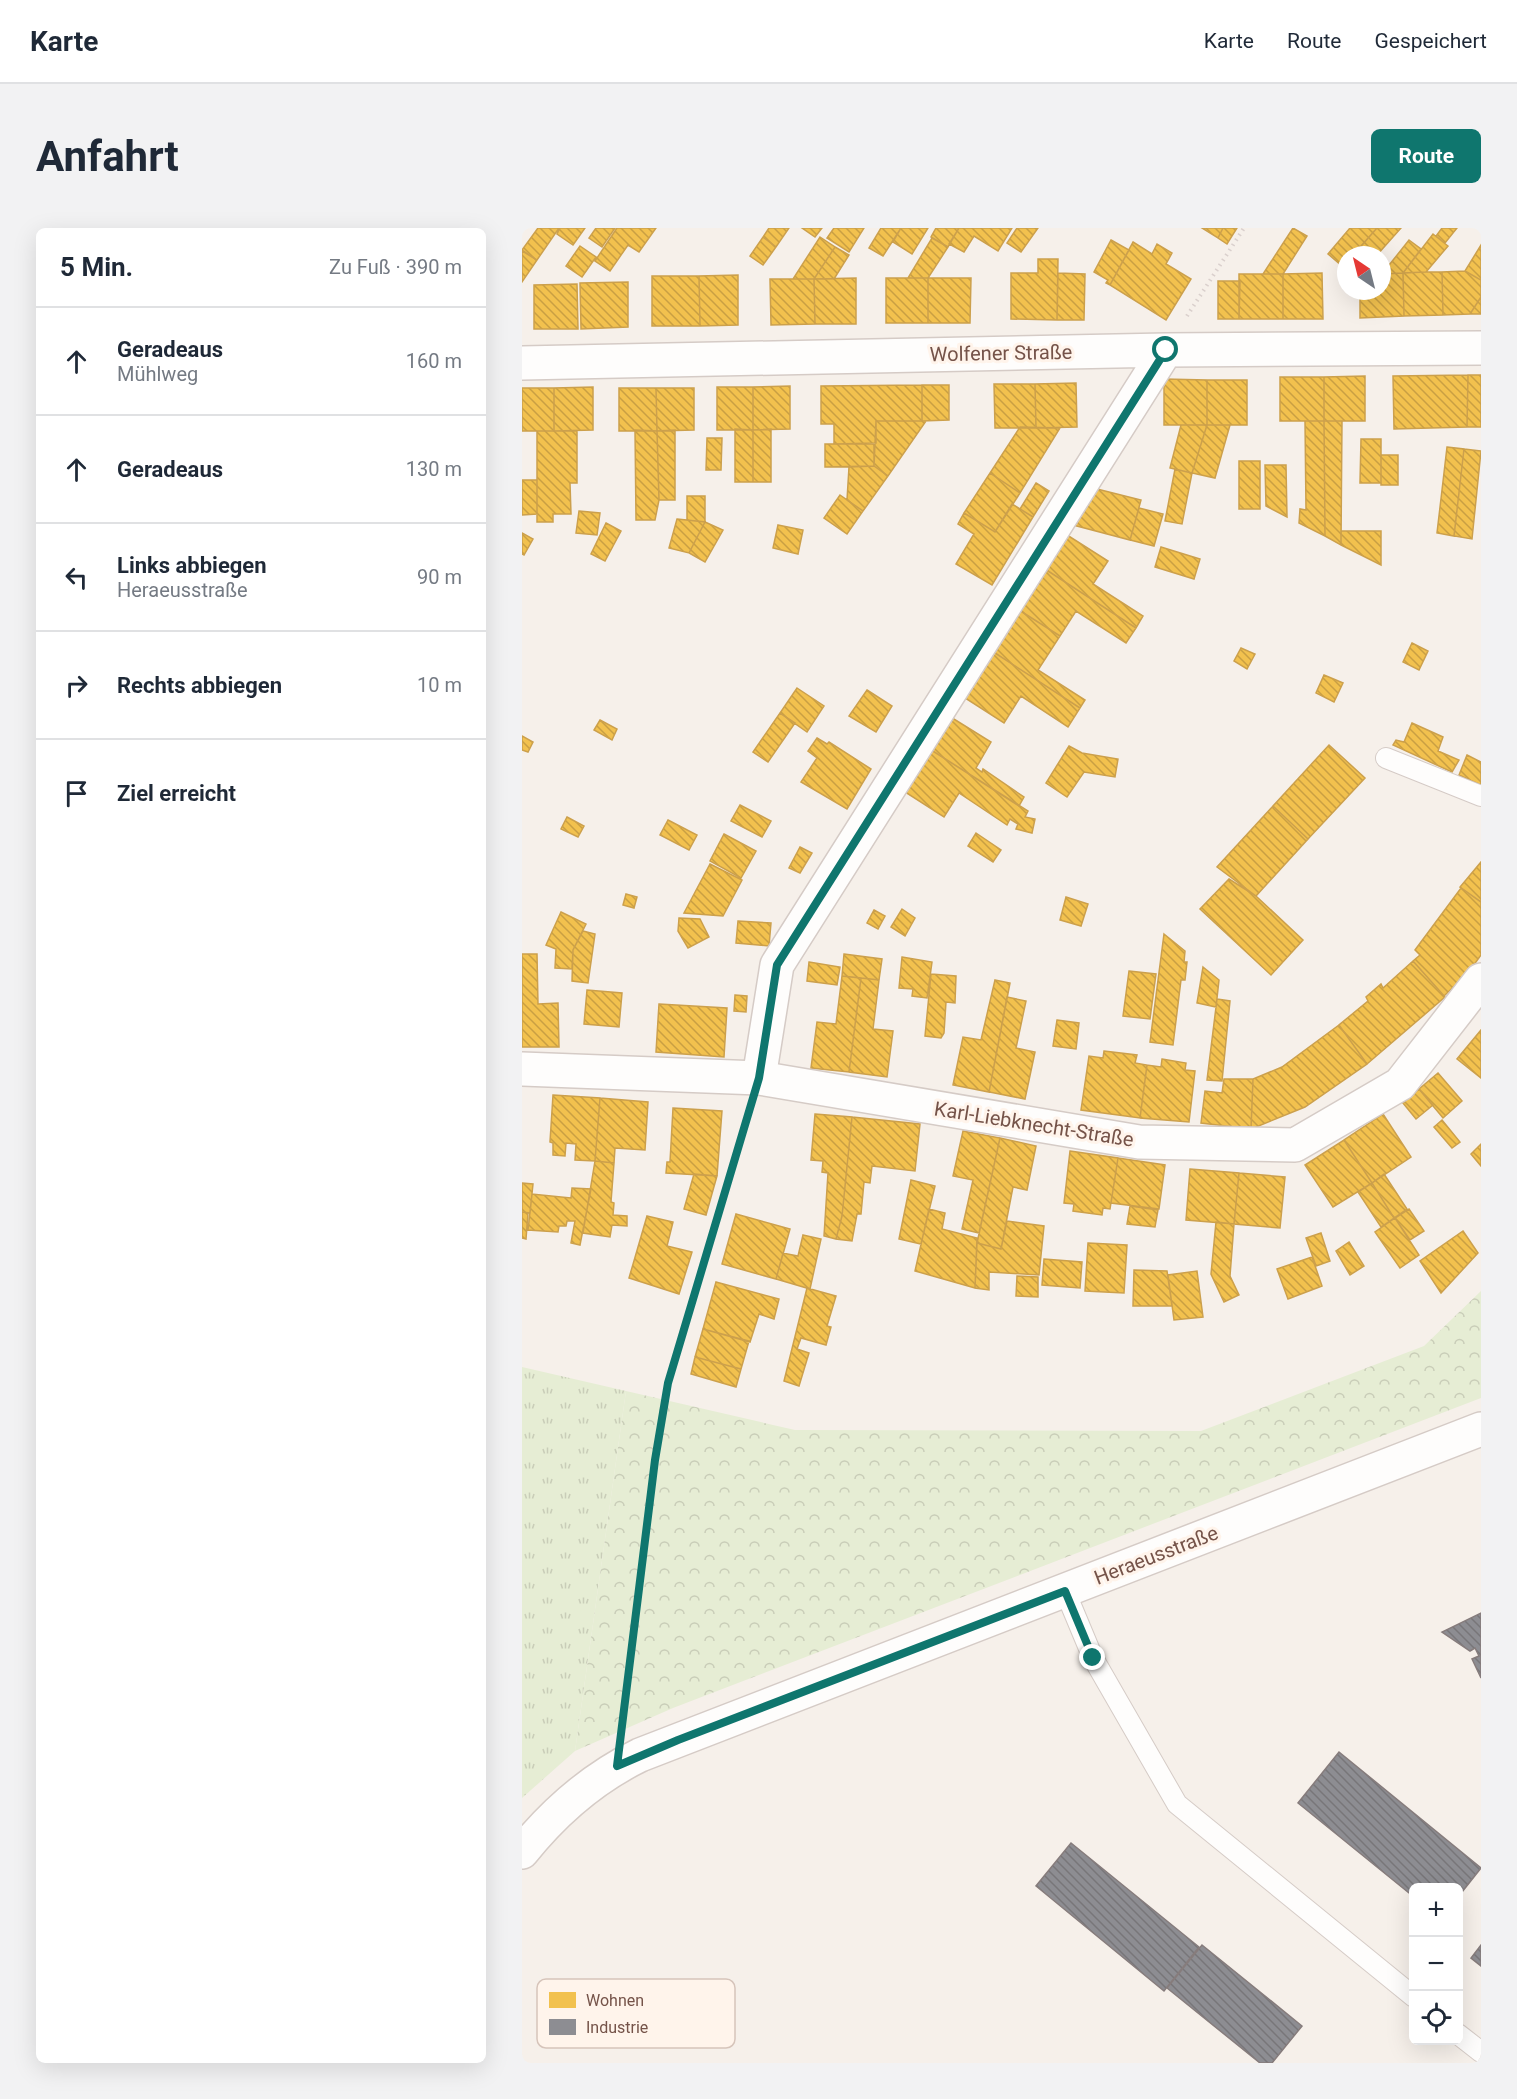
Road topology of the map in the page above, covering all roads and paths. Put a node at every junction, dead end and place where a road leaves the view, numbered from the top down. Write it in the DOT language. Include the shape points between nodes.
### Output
graph roads {
  1 [pos="1244,228"];
  2 [pos="1481,348"];
  3 [pos="1166,350"];
  4 [pos="522,363"];
  5 [pos="1386,758"];
  6 [pos="1481,796"];
  7 [pos="1481,980"];
  8 [pos="522,1069"];
  9 [pos="759,1078"];
  10 [pos="1481,1429"];
  11 [pos="1065,1591"];
  12 [pos="617,1766"];
  13 [pos="522,1852"];
  14 [pos="1409,1994"];
  15 [pos="1463,2038"];
  16 [pos="1481,2052"];
  1 -- 3 [label="path"];
  2 -- 3 [label="street, Wolfener Straße"];
  3 -- 4 [label="street, Wolfener Straße"];
  3 -- 9 [label="street" via="777,965"];
  5 -- 6 [label="lane"];
  7 -- 9 [label="street, Karl-Liebknecht-Straße" via="1400,1084 1295,1145 1139,1142"];
  8 -- 9 [label="street, Karl-Liebknecht-Straße"];
  9 -- 12 [label="path" via="668,1383"];
  10 -- 11 [label="street, Heraeusstraße"];
  11 -- 12 [label="street, Heraeusstraße"];
  11 -- 14 [label="lane" via="1093,1658 1177,1804"];
  12 -- 13 [label="street, Heraeusstraße" via="564,1807"];
  15 -- 16 [label="lane"];
}
